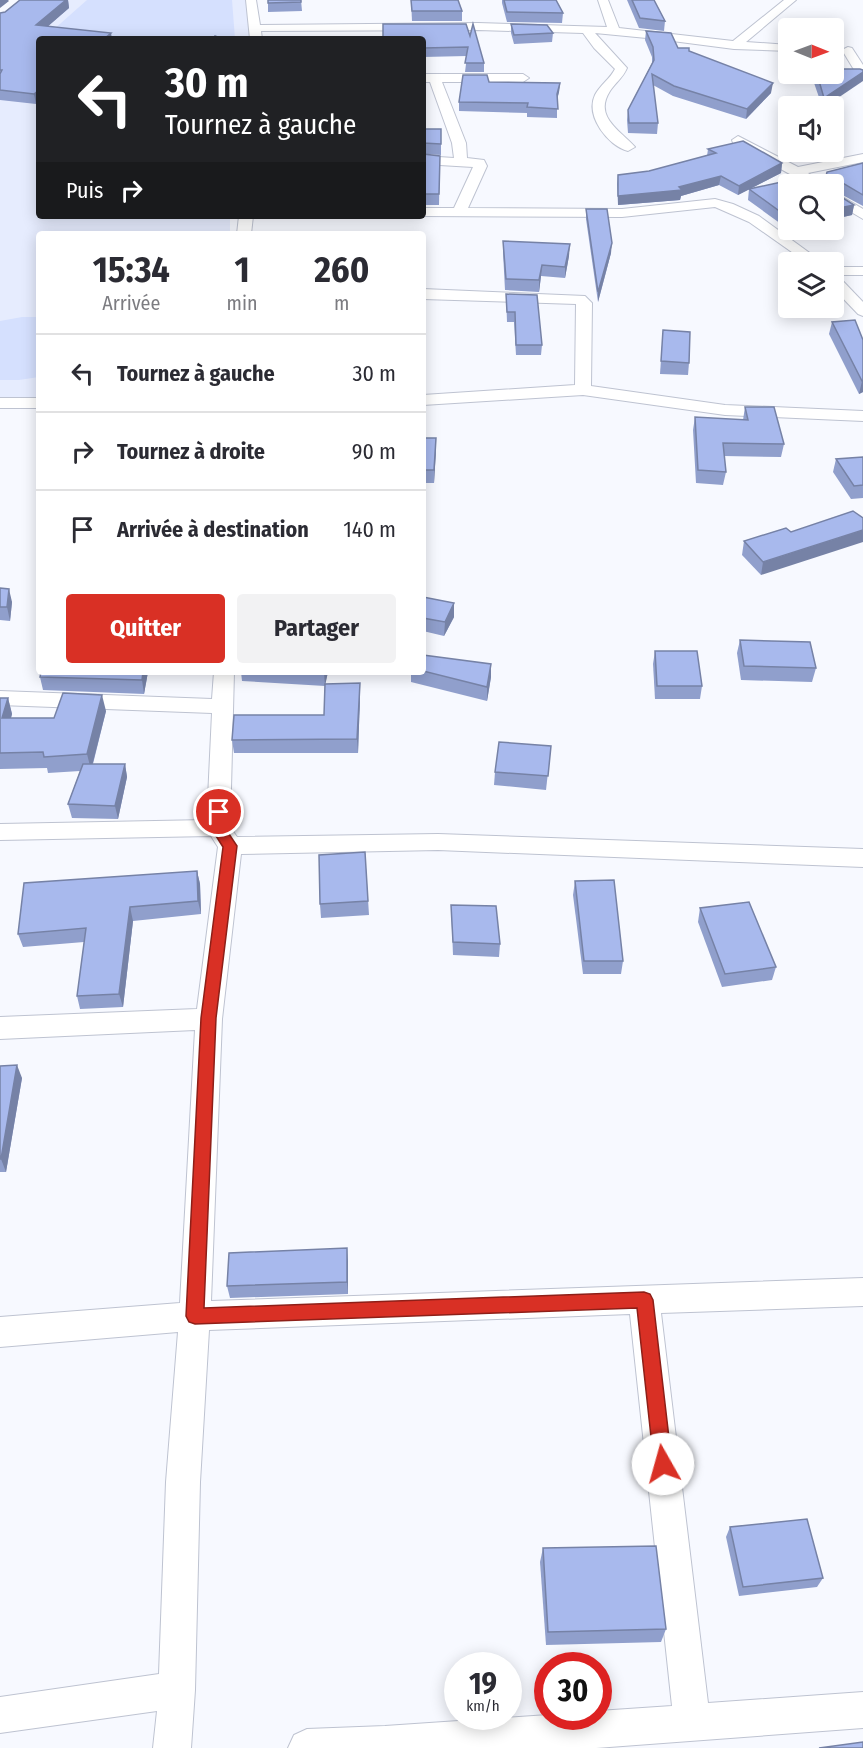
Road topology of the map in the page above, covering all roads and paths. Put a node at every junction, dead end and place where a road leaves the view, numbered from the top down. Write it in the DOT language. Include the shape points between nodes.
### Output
graph roads {
  1 [pos="251,0"];
  2 [pos="603,0"];
  3 [pos="791,0"];
  4 [pos="587,30"];
  5 [pos="614,31"];
  6 [pos="255,34"];
  7 [pos="734,46"];
  8 [pos="778,48"];
  9 [pos="844,50"];
  10 [pos="848,50"];
  11 [pos="863,50"];
  12 [pos="863,75"];
  13 [pos="429,78"];
  14 [pos="523,78"];
  15 [pos="738,140"];
  16 [pos="628,147"];
  17 [pos="863,159"];
  18 [pos="426,160"];
  19 [pos="461,161"];
  20 [pos="795,171"];
  21 [pos="800,174"];
  22 [pos="844,203"];
  23 [pos="426,212"];
  24 [pos="459,213"];
  25 [pos="863,215"];
  26 [pos="801,252"];
  27 [pos="844,271"];
  28 [pos="863,271"];
  29 [pos="844,291"];
  30 [pos="426,294"];
  31 [pos="863,311"];
  32 [pos="583,390"];
  33 [pos="426,400"];
  34 [pos="0,402"];
  35 [pos="36,403"];
  36 [pos="863,416"];
  37 [pos="224,675"];
  38 [pos="0,698"];
  39 [pos="223,706"];
  40 [pos="0,832"];
  41 [pos="224,837"];
  42 [pos="863,858"];
  43 [pos="209,1018"];
  44 [pos="0,1028"];
  45 [pos="863,1292"];
  46 [pos="644,1300"];
  47 [pos="195,1316"];
  48 [pos="0,1332"];
  49 [pos="177,1690"];
  50 [pos="863,1710"];
  51 [pos="0,1715"];
  52 [pos="692,1723"];
  53 [pos="172,1748"];
  54 [pos="307,1748"];
  1 -- 6 [label="street"];
  2 -- 5 [label="street"];
  3 -- 7 [label="street"];
  4 -- 5 [label="street"];
  4 -- 6 [label="street" via="463,27"];
  4 -- 16 [label="street" via="621,68 599,104 600,121"];
  5 -- 7 [label="street"];
  7 -- 8 [label="street"];
  9 -- 10 [label="street"];
  10 -- 11 [label="street"];
  10 -- 12 [label="street"];
  13 -- 14 [label="street"];
  13 -- 19 [label="street" via="459,143"];
  15 -- 20 [label="street"];
  17 -- 20 [label="street"];
  18 -- 19 [label="street"];
  19 -- 24 [label="street" via="473,161 480,166"];
  20 -- 21 [label="street"];
  22 -- 25 [label="street"];
  23 -- 24 [label="street"];
  24 -- 26 [label="street" via="622,213 726,204"];
  27 -- 28 [label="street"];
  29 -- 31 [label="street"];
  30 -- 32 [label="street" via="580,300 584,303"];
  32 -- 33 [label="street"];
  32 -- 36 [label="street" via="725,410"];
  34 -- 35 [label="street"];
  37 -- 39 [label="street"];
  38 -- 39 [label="street"];
  39 -- 41 [label="street"];
  40 -- 41 [label="street"];
  41 -- 42 [label="street"];
  41 -- 43 [label="street"];
  43 -- 44 [label="street"];
  43 -- 47 [label="street"];
  45 -- 46 [label="street"];
  46 -- 47 [label="street"];
  46 -- 52 [label="street"];
  47 -- 48 [label="street"];
  47 -- 49 [label="street" via="183,1482"];
  49 -- 51 [label="street"];
  49 -- 53 [label="street"];
  50 -- 52 [label="street"];
  52 -- 54 [label="street"];
}
